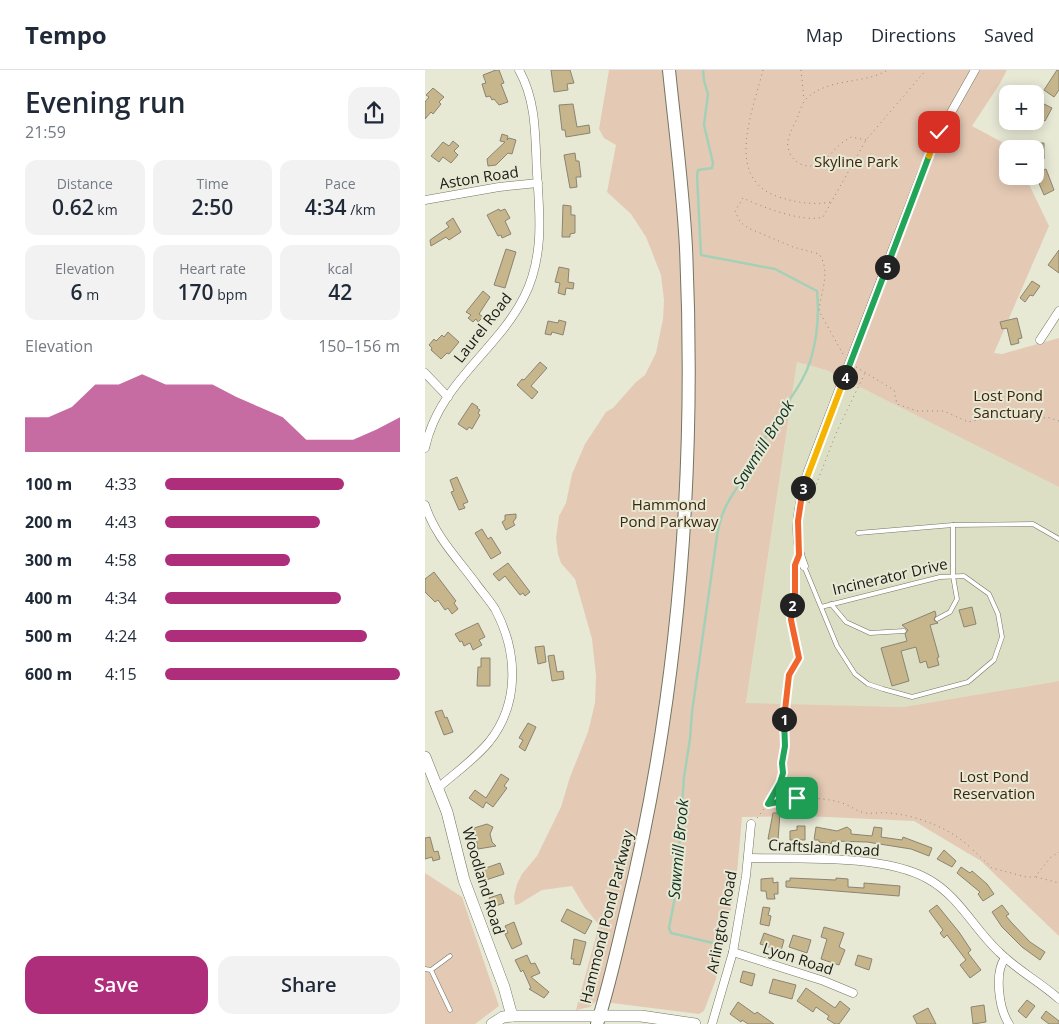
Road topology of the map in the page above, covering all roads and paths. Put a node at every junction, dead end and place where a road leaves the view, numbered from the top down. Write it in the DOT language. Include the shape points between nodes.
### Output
graph roads {
  1 [pos="519,70"];
  2 [pos="669,70"];
  3 [pos="763,70"];
  4 [pos="801,70"];
  5 [pos="888,70"];
  6 [pos="926,70"];
  7 [pos="975,70"];
  8 [pos="804,100"];
  9 [pos="866,140"];
  10 [pos="538,183"];
  11 [pos="425,200"];
  12 [pos="833,202"];
  13 [pos="1059,311"];
  14 [pos="1041,340"];
  15 [pos="850,364"];
  16 [pos="425,373"];
  17 [pos="865,373"];
  18 [pos="448,397"];
  19 [pos="1059,421"];
  20 [pos="425,448"];
  21 [pos="808,504"];
  22 [pos="425,505"];
  23 [pos="953,525"];
  24 [pos="858,533"];
  25 [pos="1059,538"];
  26 [pos="799,555"];
  27 [pos="803,566"];
  28 [pos="953,576"];
  29 [pos="831,604"];
  30 [pos="821,607"];
  31 [pos="937,619"];
  32 [pos="904,630"];
  33 [pos="425,757"];
  34 [pos="438,788"];
  35 [pos="768,804"];
  36 [pos="751,824"];
  37 [pos="969,846"];
  38 [pos="972,849"];
  39 [pos="1059,852"];
  40 [pos="748,858"];
  41 [pos="1035,877"];
  42 [pos="1059,883"];
  43 [pos="733,952"];
  44 [pos="450,956"];
  45 [pos="1005,958"];
  46 [pos="425,970"];
  47 [pos="431,970"];
  48 [pos="853,994"];
  49 [pos="1059,999"];
  50 [pos="450,1010"];
  51 [pos="512,1016"];
  52 [pos="598,1019"];
  53 [pos="492,1024"];
  54 [pos="692,1024"];
  55 [pos="712,1024"];
  56 [pos="1009,1024"];
  1 -- 10 [label="street, Laurel Road" via="531,100"];
  2 -- 52 [label="main road, Hammond Pond Parkway" via="686,247 689,364 683,555 673,648 643,842"];
  3 -- 12 [label="path" via="747,135 747,160 754,181 763,191 793,201 807,204"];
  4 -- 8 [label="path"];
  5 -- 8 [label="path" via="875,77 827,86"];
  6 -- 9 [label="path"];
  7 -- 15 [label="street, Incinerator Drive" via="939,132"];
  8 -- 9 [label="path" via="788,142 789,152 796,162 811,166 851,137"];
  9 -- 12 [label="path"];
  10 -- 11 [label="street, Aston Road"];
  10 -- 18 [label="street, Laurel Road" via="539,236 525,296 507,324"];
  12 -- 15 [label="path" via="826,214 819,218 781,212 743,198 735,212 748,228 819,254 825,262 825,289 819,311"];
  13 -- 14 [label="street"];
  15 -- 17 [label="path"];
  15 -- 26 [label="street, Incinerator Drive" via="802,492 798,521"];
  16 -- 18 [label="street"];
  17 -- 19 [label="path" via="894,390 897,404 917,411 943,411 969,422 994,417 1037,420 1047,417"];
  17 -- 21 [label="path" via="837,431"];
  18 -- 20 [label="street, Laurel Road" via="428,435"];
  22 -- 34 [label="street" via="435,529 495,608 513,661 509,705 500,726 477,756"];
  23 -- 24 [label="lane"];
  23 -- 25 [label="lane" via="1033,524"];
  23 -- 28 [label="lane"];
  26 -- 27 [label="street, Incinerator Drive"];
  26 -- 35 [label="path" via="795,565 791,620 799,658 789,675 785,700 783,773"];
  27 -- 30 [label="lane, Incinerator Drive"];
  28 -- 29 [label="lane, Incinerator Drive"];
  28 -- 30 [label="lane, Incinerator Drive" via="964,576 989,594 998,614 1002,637 994,660 968,682 930,693 912,697 868,684 855,674 837,646"];
  28 -- 31 [label="lane" via="957,599 950,612"];
  29 -- 30 [label="lane, Incinerator Drive"];
  29 -- 32 [label="lane" via="846,622 870,632"];
  33 -- 34 [label="street, Woodland Road"];
  34 -- 51 [label="street, Woodland Road" via="464,880"];
  35 -- 36 [label="path"];
  35 -- 37 [label="path" via="797,798 819,798 864,813 907,815 937,825"];
  36 -- 40 [label="street, Arlington Road"];
  37 -- 38 [label="path"];
  37 -- 41 [label="path" via="992,868"];
  39 -- 41 [label="path"];
  40 -- 43 [label="street, Arlington Road"];
  40 -- 45 [label="street, Craftsland Road" via="855,862 916,873 936,883 954,899"];
  41 -- 42 [label="path"];
  43 -- 48 [label="street, Lyon Road" via="824,981"];
  43 -- 55 [label="street, Arlington Road"];
  44 -- 47 [label="lane"];
  45 -- 49 [label="street, Craftsland Road"];
  45 -- 56 [label="street" via="999,968 999,986"];
  46 -- 47 [label="lane"];
  47 -- 50 [label="lane"];
  51 -- 52 [label="street"];
  51 -- 53 [label="street"];
  52 -- 54 [label="street" via="657,1017"];
}
